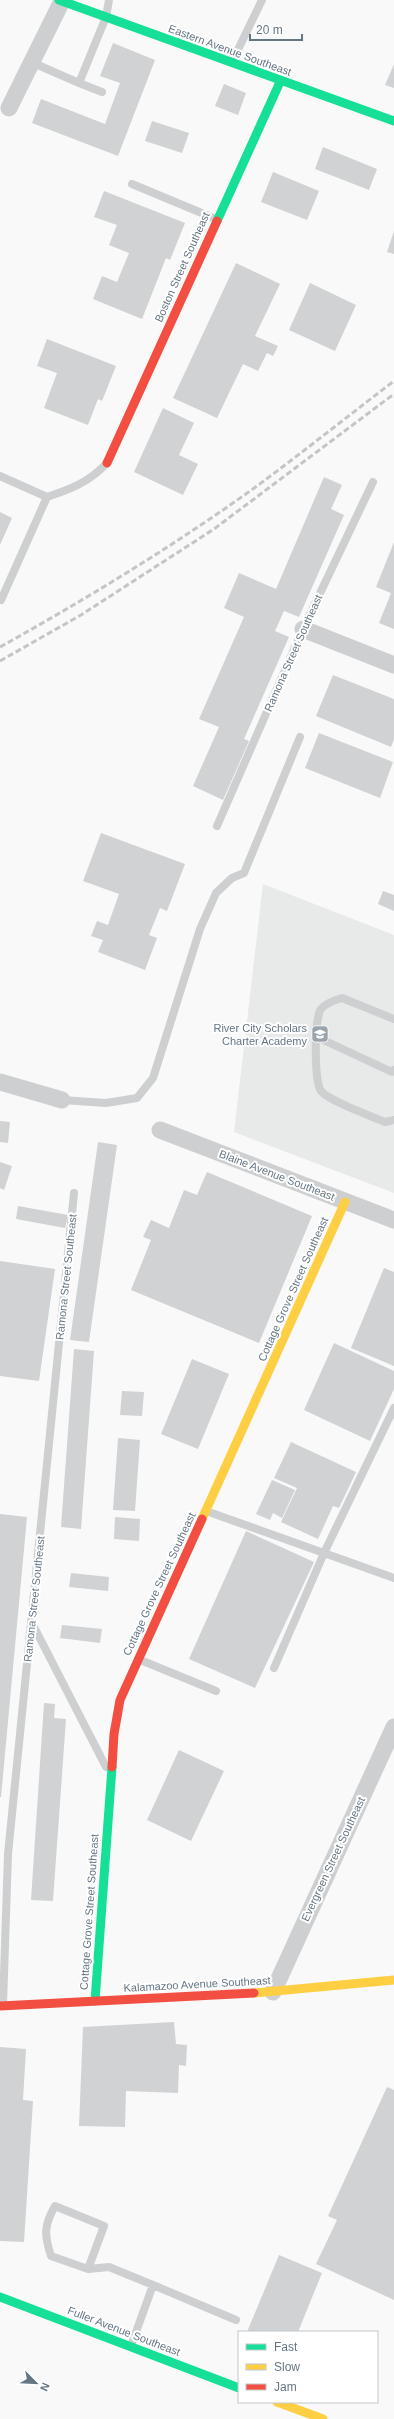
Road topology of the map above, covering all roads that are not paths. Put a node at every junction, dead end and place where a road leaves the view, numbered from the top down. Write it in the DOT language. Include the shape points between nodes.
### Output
graph roads {
  1 [pos="60,0"];
  2 [pos="109,0"];
  3 [pos="262,0"];
  4 [pos="106,17"];
  5 [pos="31,62"];
  6 [pos="231,63"];
  7 [pos="280,82"];
  8 [pos="79,83"];
  9 [pos="102,92"];
  10 [pos="9,108"];
  11 [pos="394,121"];
  12 [pos="132,184"];
  13 [pos="217,220"];
  14 [pos="107,463"];
  15 [pos="0,476"];
  16 [pos="373,482"];
  17 [pos="47,497"];
  18 [pos="1,600"];
  19 [pos="304,629"];
  20 [pos="394,665"];
  21 [pos="300,737"];
  22 [pos="217,826"];
  23 [pos="394,1019"];
  24 [pos="317,1037"];
  25 [pos="394,1070"];
  26 [pos="0,1082"];
  27 [pos="62,1100"];
  28 [pos="394,1120"];
  29 [pos="160,1130"];
  30 [pos="74,1193"];
  31 [pos="345,1202"];
  32 [pos="394,1220"];
  33 [pos="394,1408"];
  34 [pos="206,1511"];
  35 [pos="324,1553"];
  36 [pos="394,1578"];
  37 [pos="31,1622"];
  38 [pos="137,1659"];
  39 [pos="274,1668"];
  40 [pos="216,1691"];
  41 [pos="394,1727"];
  42 [pos="112,1778"];
  43 [pos="394,1980"];
  44 [pos="273,1992"];
  45 [pos="94,2001"];
  46 [pos="1,2006"];
  47 [pos="88,2268"];
  48 [pos="153,2286"];
  49 [pos="0,2297"];
  50 [pos="236,2320"];
  51 [pos="130,2347"];
  52 [pos="238,2388"];
  53 [pos="280,2403"];
  54 [pos="323,2419"];
  1 -- 4 [label="street, Eastern Avenue Southeast"];
  1 -- 5 [label="street"];
  2 -- 4 [label="lane"];
  3 -- 6 [label="lane"];
  4 -- 6 [label="street, Eastern Avenue Southeast"];
  4 -- 8 [label="lane"];
  5 -- 8 [label="lane"];
  5 -- 10 [label="street"];
  6 -- 7 [label="street, Eastern Avenue Southeast"];
  7 -- 11 [label="street, Eastern Avenue Southeast"];
  7 -- 13 [label="street, Boston Street Southeast"];
  8 -- 9 [label="lane"];
  12 -- 13 [label="lane"];
  13 -- 14 [label="street, Boston Street Southeast"];
  14 -- 17 [label="lane" via="94,477 77,487"];
  15 -- 17 [label="lane"];
  16 -- 19 [label="lane, Ramona Street Southeast"];
  17 -- 18 [label="lane"];
  19 -- 20 [label="street"];
  19 -- 22 [label="lane, Ramona Street Southeast"];
  21 -- 27 [label="lane" via="244,873 232,878 216,893 200,929 153,1078 137,1098 106,1103"];
  23 -- 24 [label="lane" via="342,998 329,1002 321,1009 317,1019"];
  24 -- 25 [label="lane" via="392,1072"];
  24 -- 28 [label="lane" via="316,1076 320,1090 329,1097 384,1122"];
  26 -- 27 [label="street"];
  29 -- 31 [label="street, Blaine Avenue Southeast"];
  30 -- 37 [label="lane, Ramona Street Southeast"];
  31 -- 32 [label="street, Blaine Avenue Southeast"];
  31 -- 34 [label="street, Cottage Grove Street Southeast"];
  33 -- 35 [label="lane"];
  34 -- 35 [label="lane"];
  34 -- 38 [label="street, Cottage Grove Street Southeast"];
  35 -- 36 [label="lane"];
  35 -- 39 [label="lane"];
  37 -- 42 [label="lane"];
  37 -- 46 [label="lane, Ramona Street Southeast" via="8,1854"];
  38 -- 40 [label="lane"];
  38 -- 42 [label="street, Cottage Grove Street Southeast" via="120,1700 114,1734"];
  41 -- 44 [label="street, Evergreen Street Southeast"];
  42 -- 45 [label="street, Cottage Grove Street Southeast"];
  43 -- 44 [label="street, Kalamazoo Avenue Southeast"];
  44 -- 45 [label="street, Kalamazoo Avenue Southeast"];
  45 -- 46 [label="street, Kalamazoo Avenue Southeast"];
  47 -- 47 [label="lane" via="51,2256 47,2243 46,2220 55,2206 104,2226"];
  47 -- 48 [label="lane" via="109,2267"];
  48 -- 50 [label="lane"];
  48 -- 51 [label="lane"];
  49 -- 51 [label="street, Fuller Avenue Southeast"];
  51 -- 52 [label="street, Fuller Avenue Southeast"];
  53 -- 54 [label="street"];
}
